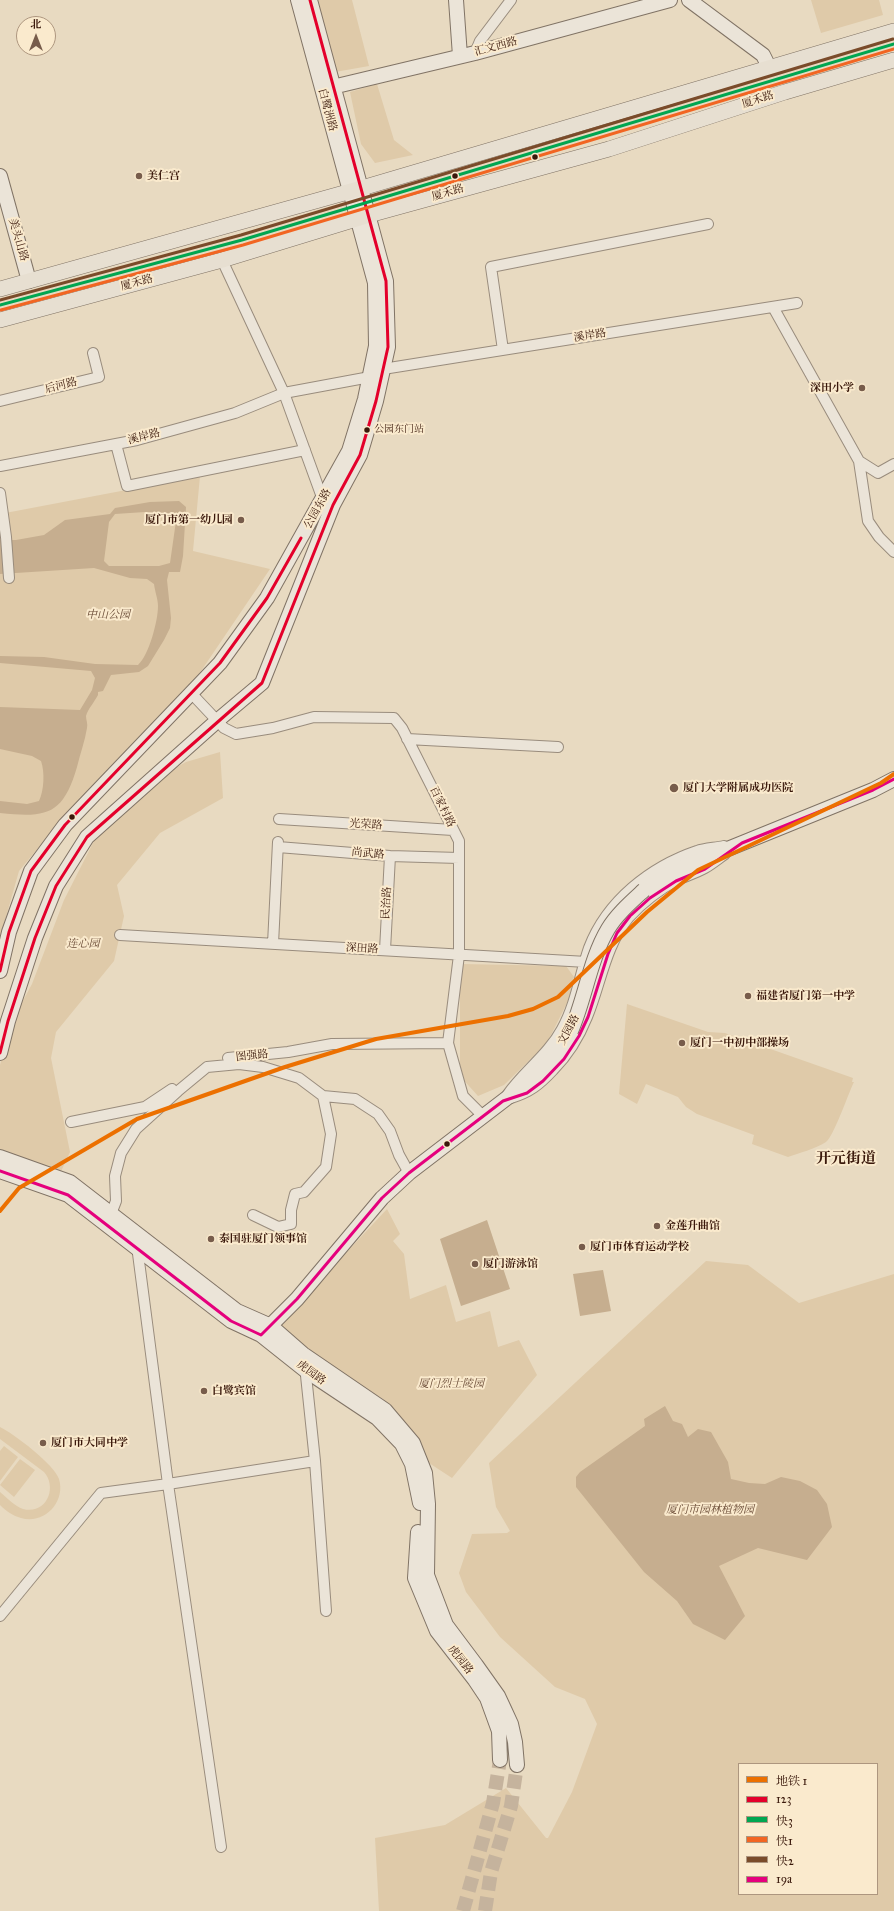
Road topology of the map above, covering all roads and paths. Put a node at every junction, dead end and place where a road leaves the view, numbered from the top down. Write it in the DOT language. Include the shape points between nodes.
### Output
graph roads {
  1 [pos="298,0"];
  2 [pos="310,0"];
  3 [pos="456,0"];
  4 [pos="511,0"];
  5 [pos="670,0"];
  6 [pos="689,0"];
  7 [pos="894,31"];
  8 [pos="475,53"];
  9 [pos="460,56"];
  10 [pos="894,60"];
  11 [pos="768,67"];
  12 [pos="327,89"];
  13 [pos="0,178"];
  14 [pos="356,190"];
  15 [pos="363,217"];
  16 [pos="708,224"];
  17 [pos="222,260"];
  18 [pos="29,281"];
  19 [pos="0,289"];
  20 [pos="797,303"];
  21 [pos="773,307"];
  22 [pos="0,320"];
  23 [pos="503,350"];
  24 [pos="93,353"];
  25 [pos="383,369"];
  26 [pos="370,377"];
  27 [pos="284,393"];
  28 [pos="0,401"];
  29 [pos="116,444"];
  30 [pos="305,450"];
  31 [pos="859,460"];
  32 [pos="894,464"];
  33 [pos="0,466"];
  34 [pos="0,493"];
  35 [pos="323,500"];
  36 [pos="894,552"];
  37 [pos="8,578"];
  38 [pos="191,693"];
  39 [pos="218,720"];
  40 [pos="407,738"];
  41 [pos="558,747"];
  42 [pos="894,779"];
  43 [pos="280,819"];
  44 [pos="453,830"];
  45 [pos="742,843"];
  46 [pos="390,856"];
  47 [pos="459,858"];
  48 [pos="120,935"];
  49 [pos="273,944"];
  50 [pos="385,950"];
  51 [pos="459,955"];
  52 [pos="585,962"];
  53 [pos="604,963"];
  54 [pos="0,971"];
  55 [pos="448,1043"];
  56 [pos="0,1053"];
  57 [pos="323,1096"];
  58 [pos="503,1101"];
  59 [pos="482,1115"];
  60 [pos="71,1122"];
  61 [pos="0,1158"];
  62 [pos="0,1171"];
  63 [pos="409,1173"];
  64 [pos="111,1214"];
  65 [pos="253,1215"];
  66 [pos="136,1232"];
  67 [pos="138,1248"];
  68 [pos="266,1330"];
  69 [pos="303,1354"];
  70 [pos="305,1370"];
  71 [pos="315,1462"];
  72 [pos="168,1484"];
  73 [pos="0,1599"];
  74 [pos="8,1606"];
  75 [pos="326,1611"];
  76 [pos="0,1616"];
  77 [pos="500,1760"];
  78 [pos="517,1766"];
  79 [pos="221,1847"];
  1 -- 12 [label="main road, 白鹭洲路"];
  2 -- 12 [label="main road, 白鹭洲路"];
  3 -- 9 [label="main road"];
  4 -- 8 [label="street" via="480,41"];
  5 -- 8 [label="main road, 汇文西路"];
  6 -- 11 [label="main road" via="763,56"];
  7 -- 11 [label="main road"];
  8 -- 9 [label="main road, 汇文西路"];
  9 -- 12 [label="main road, 汇文西路"];
  10 -- 15 [label="main road, 厦禾路" via="609,149"];
  11 -- 14 [label="main road"];
  12 -- 14 [label="main road, 白鹭洲路"];
  13 -- 18 [label="main road, 美头山路"];
  14 -- 15 [label="main road, 公园东路"];
  14 -- 18 [label="main road"];
  15 -- 17 [label="main road, 厦禾路"];
  15 -- 25 [label="main road, 公园东路" via="386,281 388,347"];
  15 -- 26 [label="main road, 公园东路" via="375,283 376,346"];
  16 -- 23 [label="street" via="491,267"];
  17 -- 22 [label="main road, 厦禾路"];
  17 -- 27 [label="street"];
  18 -- 19 [label="main road"];
  20 -- 21 [label="street, 溪岸路"];
  21 -- 23 [label="street, 溪岸路"];
  21 -- 31 [label="street"];
  23 -- 25 [label="street, 溪岸路"];
  24 -- 28 [label="street, 后河路" via="99,377"];
  25 -- 39 [label="main road, 公园东路" via="360,455 333,506 262,683"];
  26 -- 27 [label="street, 溪岸路"];
  26 -- 35 [label="main road, 公园东路" via="349,451"];
  27 -- 29 [label="street, 溪岸路" via="235,413"];
  27 -- 30 [label="street"];
  29 -- 30 [label="street" via="127,486"];
  29 -- 33 [label="street, 溪岸路"];
  30 -- 35 [label="street"];
  31 -- 32 [label="street" via="878,473"];
  31 -- 36 [label="street" via="868,521 879,538"];
  34 -- 37 [label="street"];
  35 -- 38 [label="main road, 公园东路" via="267,598 220,663"];
  38 -- 39 [label="street, 百家村路"];
  38 -- 54 [label="main road, 公园东路" via="65,825 31,871 8,932"];
  39 -- 40 [label="street, 百家村路" via="224,728 236,734 273,728 314,717 394,718"];
  39 -- 56 [label="main road, 公园东路" via="87,837 56,886 41,923"];
  40 -- 41 [label="street"];
  40 -- 44 [label="street, 百家村路"];
  42 -- 45 [label="main road, 文园路"];
  43 -- 44 [label="street, 光荣路"];
  44 -- 47 [label="street, 百家村路" via="459,841"];
  45 -- 52 [label="street" via="698,851 667,864 638,882 616,902 600,924"];
  45 -- 53 [label="street" via="705,869 676,881 650,898 630,916 617,933"];
  45 -- 58 [label="main road, 文园路, bridge" via="671,872 644,890 623,909 608,929 598,950 571,1031 556,1054 537,1075"];
  46 -- 47 [label="street, 尚武路"];
  46 -- 49 [label="street, 尚武路" via="278,845"];
  46 -- 50 [label="street, 民治路"];
  47 -- 51 [label="street, 百家村路"];
  48 -- 49 [label="street, 深田路"];
  49 -- 50 [label="street, 深田路"];
  50 -- 51 [label="street, 深田路"];
  51 -- 52 [label="street, 深田路"];
  51 -- 55 [label="street, 百家村路"];
  52 -- 53 [label="street, 深田路"];
  52 -- 58 [label="street" via="562,1028 550,1048 518,1079"];
  53 -- 58 [label="street" via="588,1017 564,1059 527,1093"];
  55 -- 59 [label="street, 百家村路" via="463,1096"];
  55 -- 60 [label="street, 图强路" via="332,1044 288,1052 214,1060 200,1066 145,1107"];
  57 -- 63 [label="street" via="356,1099 378,1114 390,1131"];
  57 -- 64 [label="street" via="299,1078 263,1067 238,1064 207,1067 136,1129 121,1153 115,1176 116,1201"];
  57 -- 65 [label="street" via="330,1134 326,1167 304,1192 295,1194 291,1224 278,1227"];
  58 -- 59 [label="main road, 文园路"];
  59 -- 63 [label="main road, 文园路"];
  61 -- 64 [label="main road, 虎园路" via="70,1182"];
  62 -- 67 [label="main road, 虎园路" via="68,1195"];
  63 -- 68 [label="main road, 文园路" via="382,1198 297,1299"];
  64 -- 66 [label="main road, 虎园路"];
  66 -- 67 [label="street"];
  66 -- 68 [label="main road, 虎园路" via="237,1311"];
  67 -- 68 [label="main road, 虎园路" via="231,1321"];
  67 -- 72 [label="street"];
  68 -- 69 [label="main road, 虎园路"];
  68 -- 70 [label="main road, 虎园路"];
  69 -- 70 [label="street"];
  69 -- 78 [label="main road, 虎园路" via="385,1410 413,1442 425,1473 428,1504 427,1576 446,1625 498,1696 511,1724"];
  70 -- 71 [label="street"];
  70 -- 77 [label="main road, 虎园路" via="377,1418 402,1444 412,1464 419,1498 415,1578 436,1631 487,1698 497,1721"];
  71 -- 72 [label="street"];
  71 -- 75 [label="street"];
  72 -- 74 [label="street" via="102,1493"];
  72 -- 79 [label="street"];
  73 -- 74 [label="street"];
  74 -- 76 [label="street"];
}
